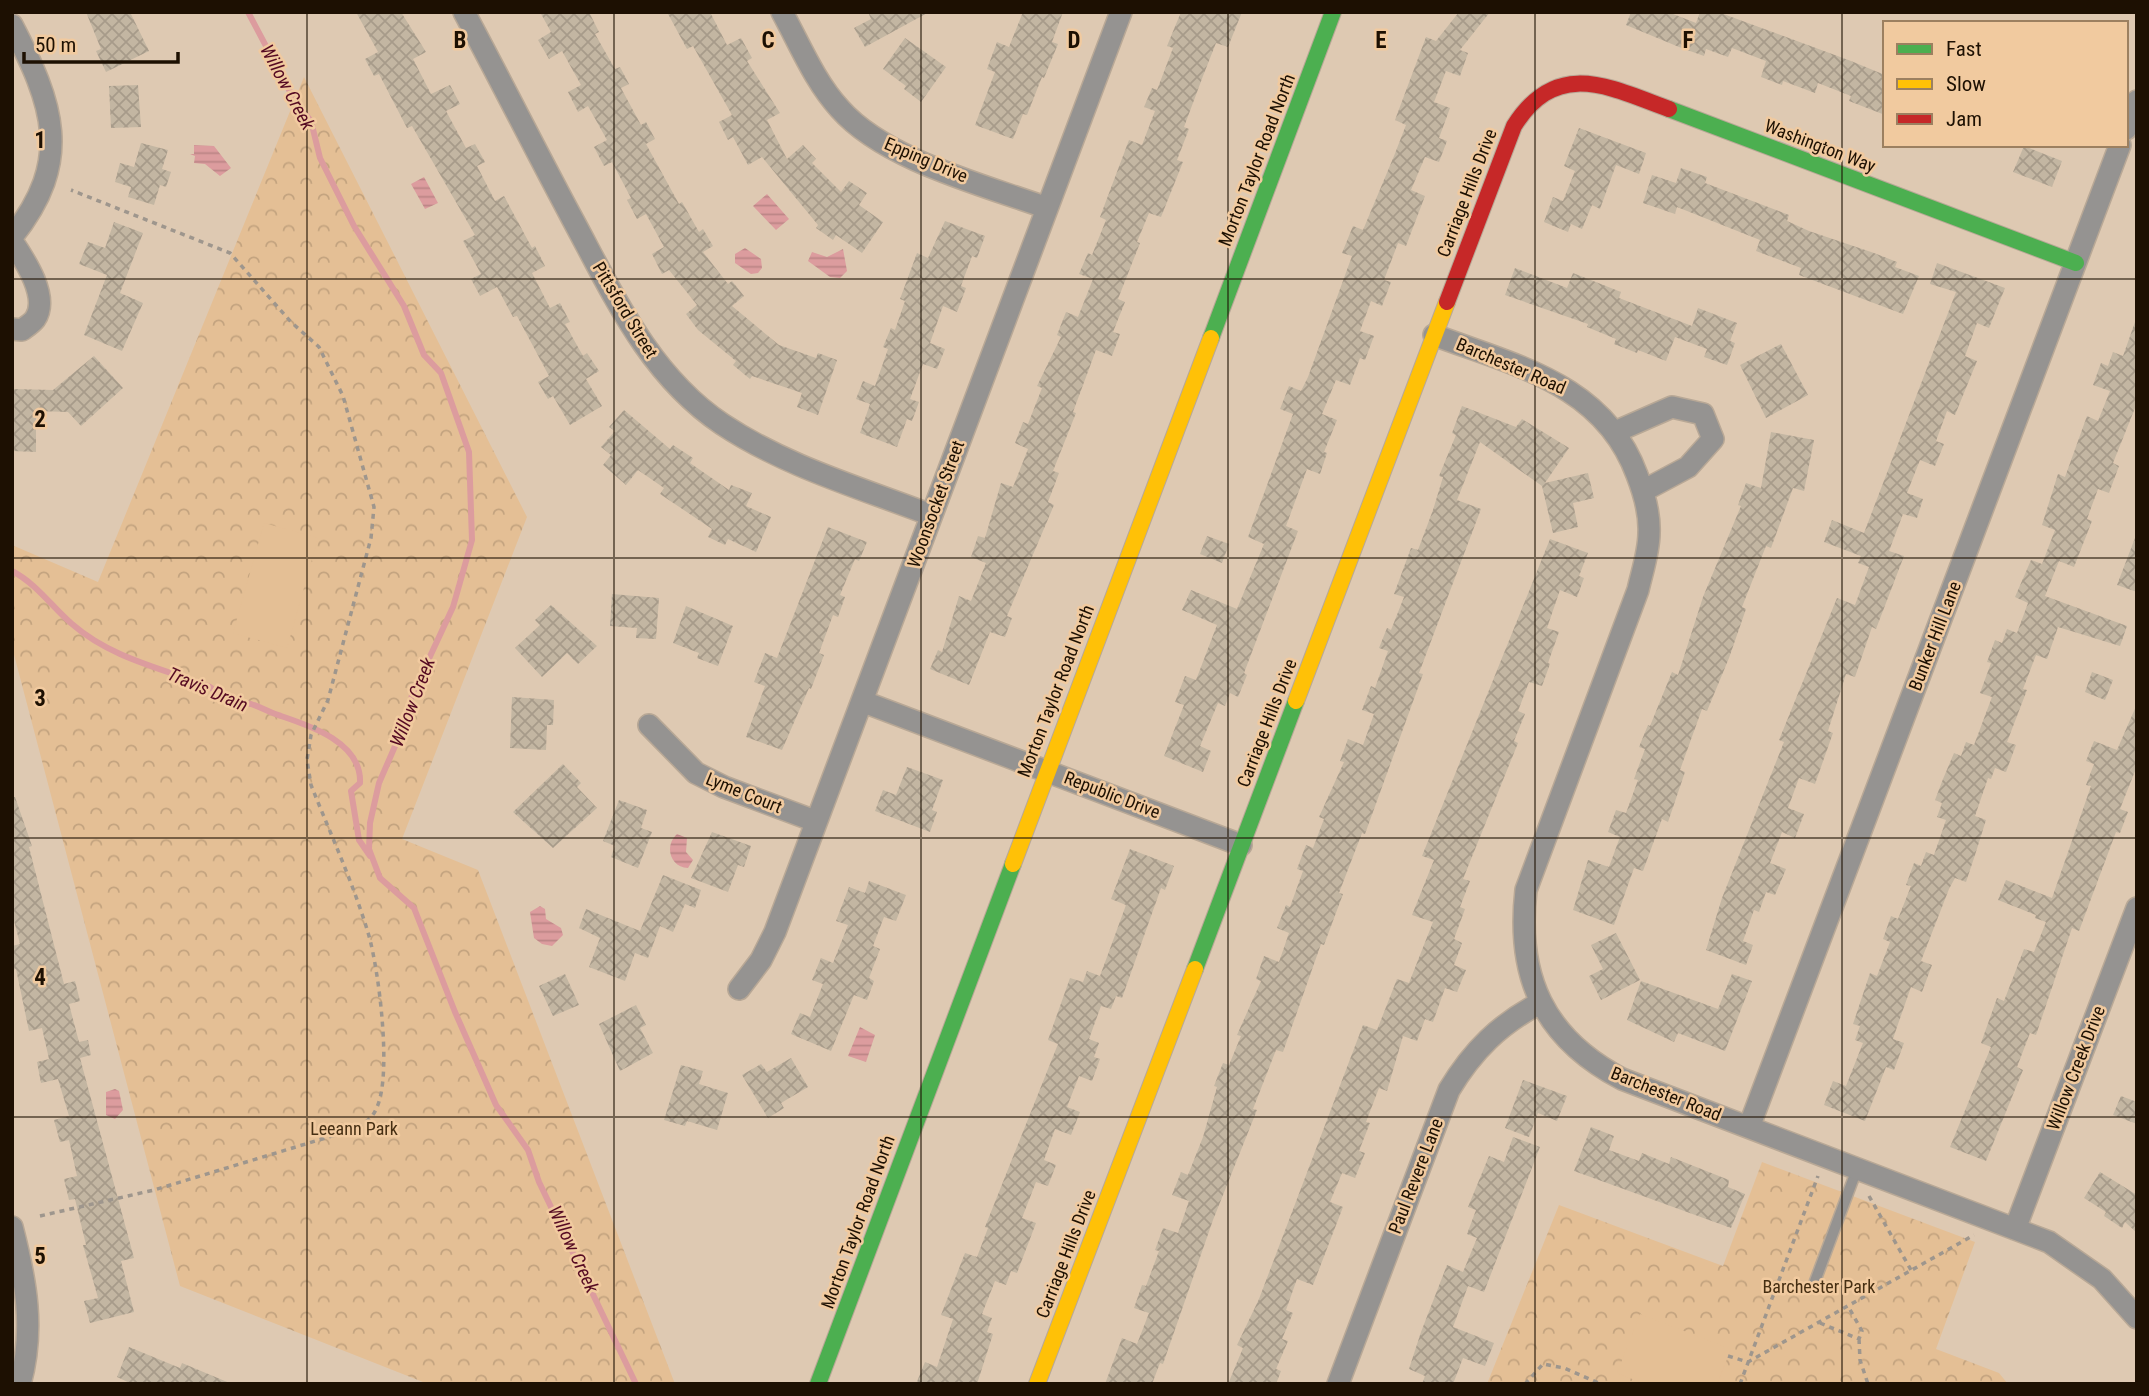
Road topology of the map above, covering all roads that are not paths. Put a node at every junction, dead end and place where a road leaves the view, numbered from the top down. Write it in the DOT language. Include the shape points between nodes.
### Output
graph roads {
  1 [pos="464,12"];
  2 [pos="782,12"];
  3 [pos="1122,12"];
  4 [pos="1333,12"];
  5 [pos="12,25"];
  6 [pos="1549,89"];
  7 [pos="2137,101"];
  8 [pos="2128,124"];
  9 [pos="2119,147"];
  10 [pos="1047,208"];
  11 [pos="12,239"];
  12 [pos="2076,263"];
  13 [pos="12,328"];
  14 [pos="1434,335"];
  15 [pos="1615,432"];
  16 [pos="1643,491"];
  17 [pos="932,515"];
  18 [pos="864,702"];
  19 [pos="649,726"];
  20 [pos="1047,770"];
  21 [pos="815,821"];
  22 [pos="1241,845"];
  23 [pos="2137,908"];
  24 [pos="739,989"];
  25 [pos="1541,1003"];
  26 [pos="1749,1127"];
  27 [pos="1857,1168"];
  28 [pos="12,1227"];
  29 [pos="2015,1229"];
  30 [pos="1814,1284"];
  31 [pos="2137,1318"];
  32 [pos="20,1384"];
  33 [pos="818,1384"];
  34 [pos="1037,1384"];
  35 [pos="1338,1384"];
  1 -- 17 [label="street, Pittsford Street" via="626,318 664,371 700,406 750,442"];
  2 -- 10 [label="street, Epping Drive" via="820,85 869,135 898,152"];
  3 -- 10 [label="street, Woonsocket Street"];
  4 -- 20 [label="street, Morton Taylor Road North"];
  5 -- 11 [label="street" via="45,93 51,150 41,191"];
  6 -- 12 [label="street, Washington Way" via="1573,82 1602,84"];
  6 -- 14 [label="street, Carriage Hills Drive" via="1528,104 1514,126"];
  7 -- 8 [label="street"];
  9 -- 12 [label="street, Bunker Hill Lane"];
  10 -- 17 [label="street, Woonsocket Street"];
  11 -- 13 [label="street" via="40,305 35,319 22,330"];
  12 -- 26 [label="street, Bunker Hill Lane"];
  14 -- 15 [label="street, Barchester Road" via="1571,390"];
  14 -- 22 [label="street, Carriage Hills Drive"];
  15 -- 16 [label="street, Barchester Road"];
  15 -- 16 [label="street" via="1672,407 1703,414 1713,439 1688,467"];
  16 -- 25 [label="street, Barchester Road" via="1649,534 1638,590 1526,890 1524,947"];
  17 -- 18 [label="street, Woonsocket Street"];
  18 -- 20 [label="street, Republic Drive"];
  18 -- 21 [label="street, Woonsocket Street"];
  19 -- 21 [label="street, Lyme Court" via="696,773"];
  20 -- 22 [label="street, Republic Drive"];
  20 -- 33 [label="street, Morton Taylor Road North"];
  21 -- 24 [label="street, Woonsocket Street" via="775,932"];
  22 -- 34 [label="street, Carriage Hills Drive"];
  23 -- 29 [label="street, Willow Creek Drive"];
  25 -- 26 [label="street, Barchester Road" via="1565,1036 1604,1069"];
  25 -- 35 [label="street, Paul Revere Lane" via="1488,1037 1449,1090"];
  26 -- 27 [label="street, Barchester Road"];
  27 -- 29 [label="street, Barchester Road"];
  27 -- 30 [label="lane"];
  28 -- 32 [label="street" via="29,1307"];
  29 -- 31 [label="street, Barchester Road" via="2049,1242 2086,1265"];
}
